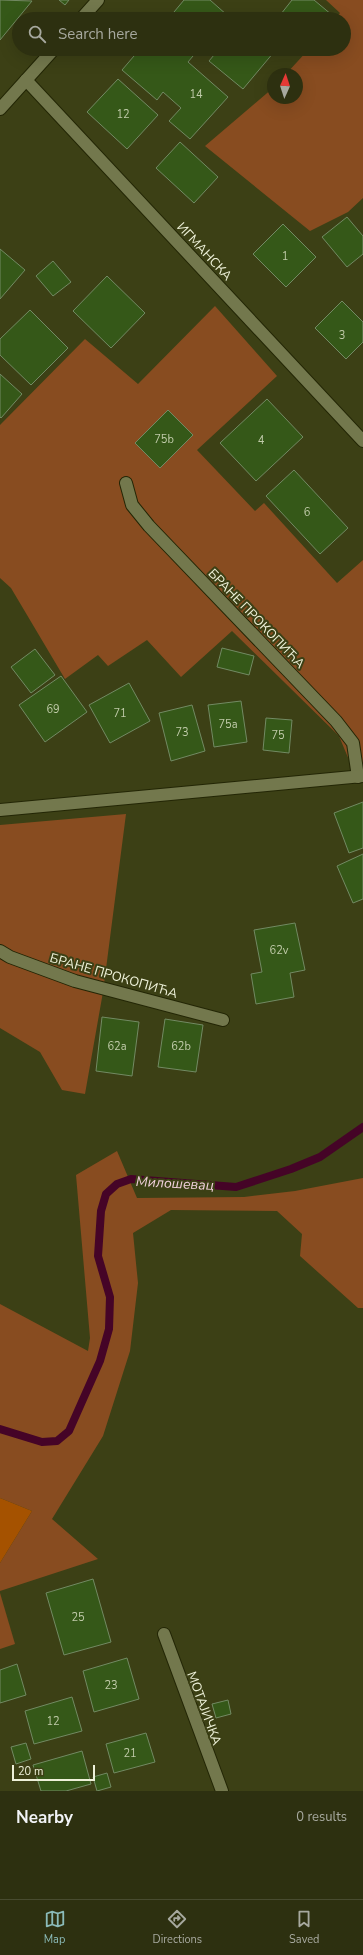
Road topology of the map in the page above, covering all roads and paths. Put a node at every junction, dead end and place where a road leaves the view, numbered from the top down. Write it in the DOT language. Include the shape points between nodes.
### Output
graph roads {
  1 [pos="98,0"];
  2 [pos="87,12"];
  3 [pos="48,56"];
  4 [pos="26,80"];
  5 [pos="0,109"];
  6 [pos="363,441"];
  7 [pos="126,483"];
  8 [pos="360,777"];
  9 [pos="0,810"];
  10 [pos="0,951"];
  11 [pos="223,1020"];
  12 [pos="164,1634"];
  13 [pos="222,1791"];
  1 -- 2 [label="street"];
  3 -- 4 [label="street"];
  4 -- 5 [label="street"];
  4 -- 6 [label="street, ИГМАНСКА"];
  7 -- 8 [label="street, БРАНЕ ПРОКОПИЋА" via="132,505 149,526 336,721 353,742"];
  8 -- 9 [label="street, БРАНЕ ПРОКОПИЋА"];
  10 -- 11 [label="street, БРАНЕ ПРОКОПИЋА" via="75,980"];
  12 -- 13 [label="street, МОТАЈИЧКА"];
}
